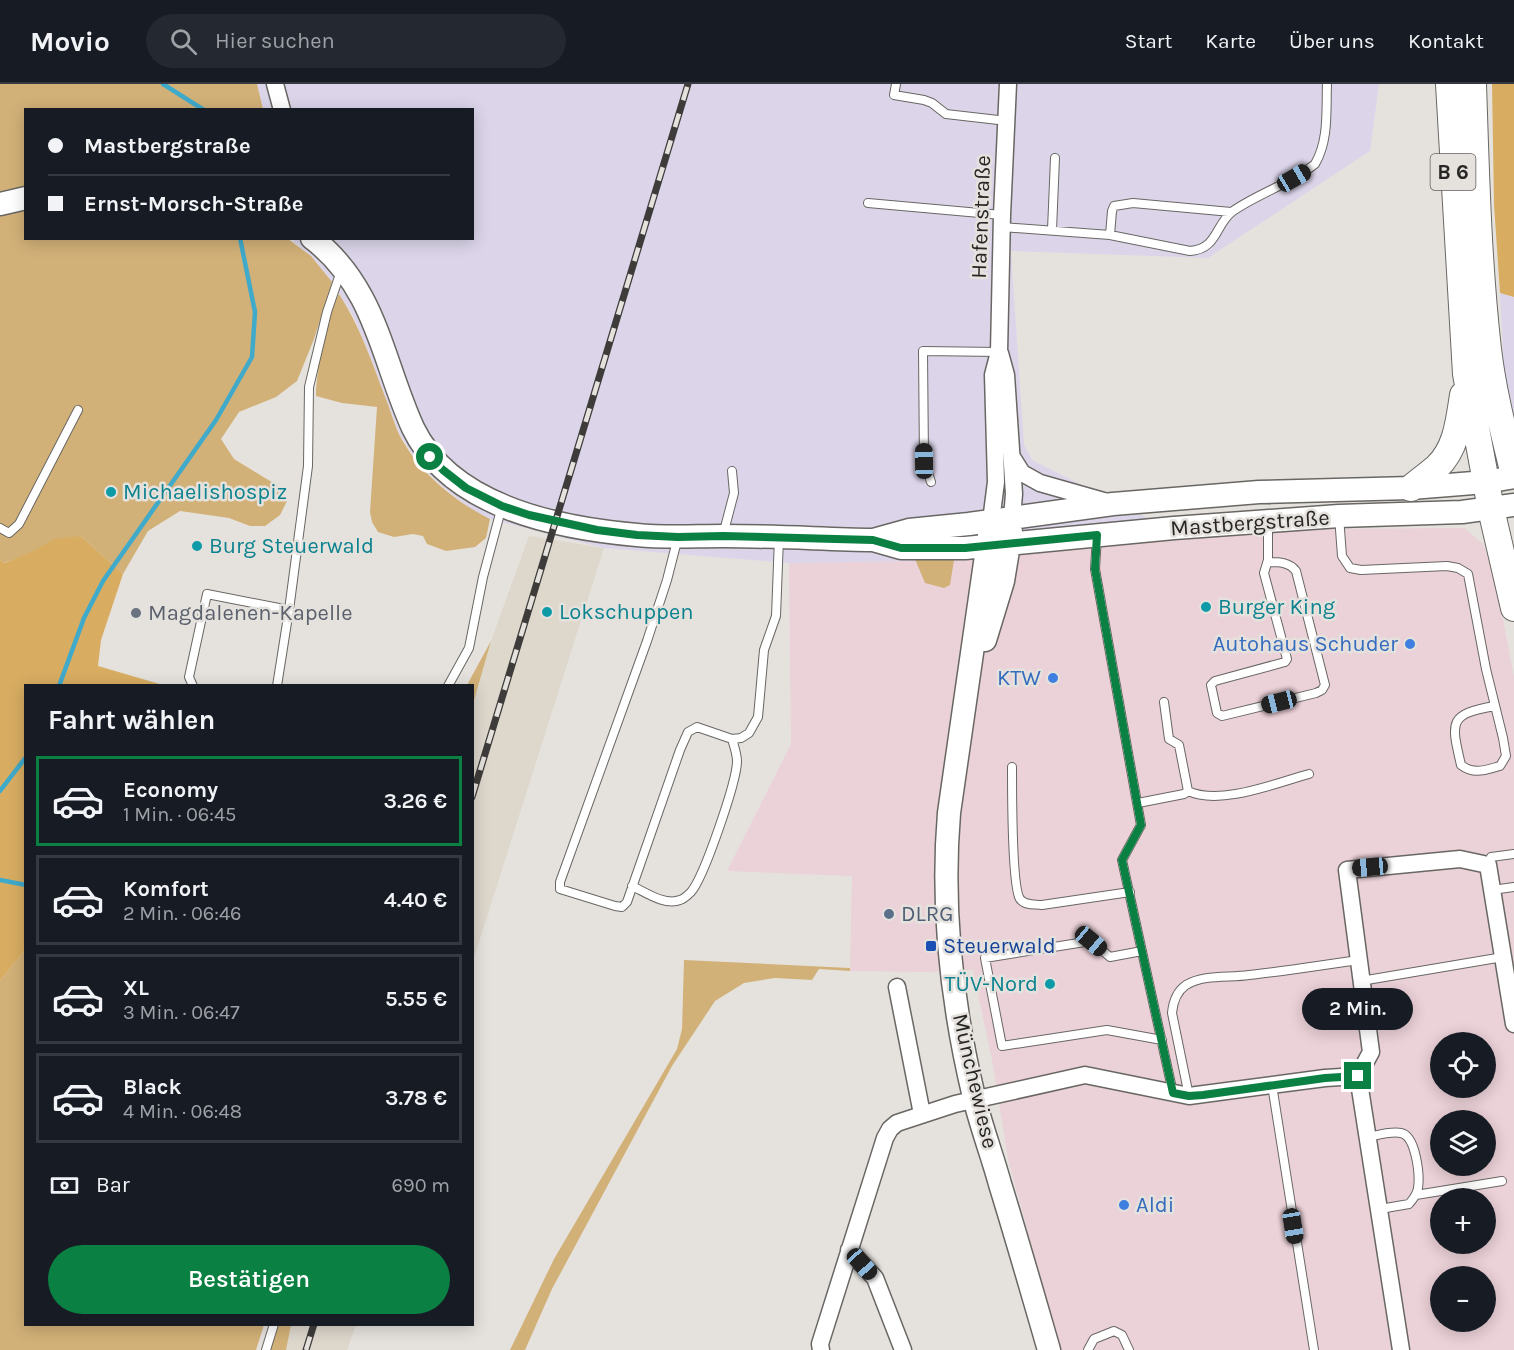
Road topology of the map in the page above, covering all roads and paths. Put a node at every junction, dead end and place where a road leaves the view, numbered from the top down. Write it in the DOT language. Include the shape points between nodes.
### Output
graph roads {
  1 [pos="275,84"];
  2 [pos="896,84"];
  3 [pos="1008,84"];
  4 [pos="1327,84"];
  5 [pos="1449,84"];
  6 [pos="1473,84"];
  7 [pos="281,108"];
  8 [pos="1007,121"];
  9 [pos="1055,158"];
  10 [pos="24,198"];
  11 [pos="868,203"];
  12 [pos="0,204"];
  13 [pos="1231,212"];
  14 [pos="1002,221"];
  15 [pos="1052,230"];
  16 [pos="1110,235"];
  17 [pos="315,240"];
  18 [pos="342,267"];
  19 [pos="999,352"];
  20 [pos="1466,374"];
  21 [pos="78,410"];
  22 [pos="1507,428"];
  23 [pos="1010,454"];
  24 [pos="732,471"];
  25 [pos="1514,476"];
  26 [pos="931,482"];
  27 [pos="1486,482"];
  28 [pos="1411,488"];
  29 [pos="1113,504"];
  30 [pos="502,506"];
  31 [pos="1502,507"];
  32 [pos="1339,516"];
  33 [pos="1001,519"];
  34 [pos="1268,521"];
  35 [pos="0,528"];
  36 [pos="1097,535"];
  37 [pos="723,536"];
  38 [pos="678,537"];
  39 [pos="779,537"];
  40 [pos="873,540"];
  41 [pos="999,545"];
  42 [pos="1268,562"];
  43 [pos="1514,608"];
  44 [pos="289,610"];
  45 [pos="192,684"];
  46 [pos="277,684"];
  47 [pos="449,684"];
  48 [pos="1164,702"];
  49 [pos="1495,706"];
  50 [pos="732,739"];
  51 [pos="1012,767"];
  52 [pos="1309,774"];
  53 [pos="1188,791"];
  54 [pos="1138,803"];
  55 [pos="1514,854"];
  56 [pos="1488,865"];
  57 [pos="632,886"];
  58 [pos="1514,887"];
  59 [pos="1492,890"];
  60 [pos="1130,892"];
  61 [pos="1142,951"];
  62 [pos="1503,957"];
  63 [pos="1359,960"];
  64 [pos="1361,981"];
  65 [pos="897,987"];
  66 [pos="1514,1024"];
  67 [pos="1162,1040"];
  68 [pos="1358,1076"];
  69 [pos="1272,1085"];
  70 [pos="1181,1095"];
  71 [pos="975,1099"];
  72 [pos="922,1114"];
  73 [pos="1369,1137"];
  74 [pos="1502,1181"];
  75 [pos="1416,1196"];
  76 [pos="1380,1209"];
  77 [pos="849,1250"];
  78 [pos="273,1326"];
  79 [pos="266,1350"];
  80 [pos="821,1350"];
  81 [pos="903,1350"];
  82 [pos="1049,1350"];
  83 [pos="1088,1350"];
  84 [pos="1129,1350"];
  85 [pos="1314,1350"];
  86 [pos="1401,1350"];
  1 -- 7 [label="street"];
  2 -- 8 [label="lane" via="894,95 924,100 946,114"];
  3 -- 8 [label="street, Hafenstraße"];
  4 -- 13 [label="lane" via="1325,136 1315,164"];
  5 -- 20 [label="main road, B 6"];
  6 -- 22 [label="main road, B 6" via="1479,260 1488,351"];
  8 -- 14 [label="street, Hafenstraße"];
  9 -- 15 [label="lane"];
  10 -- 12 [label="main road"];
  11 -- 14 [label="lane"];
  13 -- 16 [label="lane" via="1207,246 1199,250"];
  13 -- 16 [label="lane" via="1122,204 1112,211"];
  14 -- 15 [label="lane"];
  14 -- 19 [label="street, Hafenstraße"];
  15 -- 16 [label="lane"];
  17 -- 18 [label="main road, Mastbergstraße"];
  18 -- 30 [label="main road, Mastbergstraße" via="369,310 405,411 420,441 443,470 466,488"];
  18 -- 44 [label="lane" via="309,387 308,466"];
  19 -- 23 [label="street, Hafenstraße" via="1006,375"];
  19 -- 26 [label="lane" via="923,351 924,461"];
  19 -- 33 [label="street, Hafenstraße" via="993,375"];
  20 -- 27 [label="main road, B 6"];
  20 -- 28 [label="main road" via="1457,434 1445,458"];
  21 -- 35 [label="lane" via="19,524 9,532"];
  22 -- 25 [label="main road, B 6"];
  23 -- 29 [label="street" via="1022,473 1040,483"];
  23 -- 33 [label="street, Hafenstraße" via="1014,494"];
  24 -- 37 [label="lane" via="734,493"];
  25 -- 27 [label="main road, Mastbergstraße"];
  27 -- 28 [label="main road, Mastbergstraße"];
  27 -- 31 [label="main road, B 6"];
  28 -- 29 [label="main road, Mastbergstraße" via="1259,492"];
  29 -- 33 [label="main road, Mastbergstraße"];
  30 -- 38 [label="main road, Mastbergstraße" via="597,530"];
  30 -- 47 [label="lane" via="469,648"];
  31 -- 32 [label="main road, Mastbergstraße"];
  31 -- 43 [label="main road, B 6"];
  32 -- 34 [label="main road, Mastbergstraße"];
  32 -- 49 [label="lane" via="1341,556 1350,568 1447,566 1468,574"];
  33 -- 40 [label="main road, Mastbergstraße" via="909,530"];
  33 -- 41 [label="main road"];
  34 -- 36 [label="main road, Mastbergstraße"];
  34 -- 42 [label="lane"];
  36 -- 41 [label="main road, Mastbergstraße"];
  36 -- 54 [label="lane" via="1095,569"];
  37 -- 38 [label="main road, Mastbergstraße"];
  37 -- 39 [label="main road, Mastbergstraße"];
  38 -- 57 [label="lane" via="647,641 560,882 560,889 621,907"];
  39 -- 40 [label="main road, Mastbergstraße"];
  39 -- 50 [label="lane" via="776,616 764,650 758,717 749,733"];
  40 -- 41 [label="main road, Mastbergstraße" via="901,548"];
  41 -- 71 [label="main road, Münchewiese" via="1003,581 966,698 949,813 946,878 952,976"];
  42 -- 42 [label="lane" via="1264,573 1287,659 1215,681 1211,685 1217,713 1222,716 1316,693 1325,685 1296,571 1288,564"];
  44 -- 45 [label="lane" via="207,594 189,677"];
  44 -- 46 [label="lane"];
  48 -- 53 [label="lane" via="1169,739 1179,745"];
  49 -- 49 [label="lane" via="1506,756 1500,766 1469,771 1461,765 1456,720 1474,710"];
  50 -- 57 [label="lane" via="697,727 688,732"];
  50 -- 57 [label="lane" via="737,762 735,776 710,854 692,892 673,902"];
  51 -- 60 [label="lane" via="1016,874 1022,901 1042,905"];
  52 -- 53 [label="lane" via="1221,797"];
  53 -- 54 [label="lane"];
  54 -- 60 [label="lane" via="1141,825 1122,860"];
  55 -- 56 [label="lane" via="1491,857"];
  56 -- 59 [label="street"];
  56 -- 63 [label="street" via="1460,859 1347,870"];
  58 -- 59 [label="lane"];
  59 -- 62 [label="street"];
  60 -- 61 [label="lane"];
  61 -- 67 [label="lane"];
  61 -- 67 [label="lane" via="1110,957 1091,941 985,958 1002,1046 1107,1030"];
  62 -- 64 [label="lane"];
  62 -- 66 [label="street"];
  63 -- 64 [label="street"];
  63 -- 70 [label="lane" via="1204,978 1187,984 1175,1000 1172,1013"];
  64 -- 68 [label="street" via="1371,1052"];
  65 -- 72 [label="street"];
  67 -- 70 [label="lane"];
  68 -- 69 [label="street"];
  68 -- 73 [label="street"];
  69 -- 70 [label="street"];
  69 -- 85 [label="lane"];
  70 -- 71 [label="street" via="1085,1075"];
  71 -- 72 [label="street"];
  71 -- 82 [label="main road, Münchewiese"];
  72 -- 77 [label="street" via="897,1123 885,1138"];
  73 -- 75 [label="lane" via="1401,1133 1408,1136 1418,1175"];
  73 -- 76 [label="street"];
  74 -- 75 [label="lane"];
  75 -- 76 [label="lane" via="1409,1204"];
  76 -- 86 [label="street"];
  77 -- 80 [label="street"];
  77 -- 81 [label="street" via="875,1278"];
  78 -- 79 [label="lane"];
  83 -- 84 [label="lane" via="1094,1339 1114,1331 1122,1335"];
}
